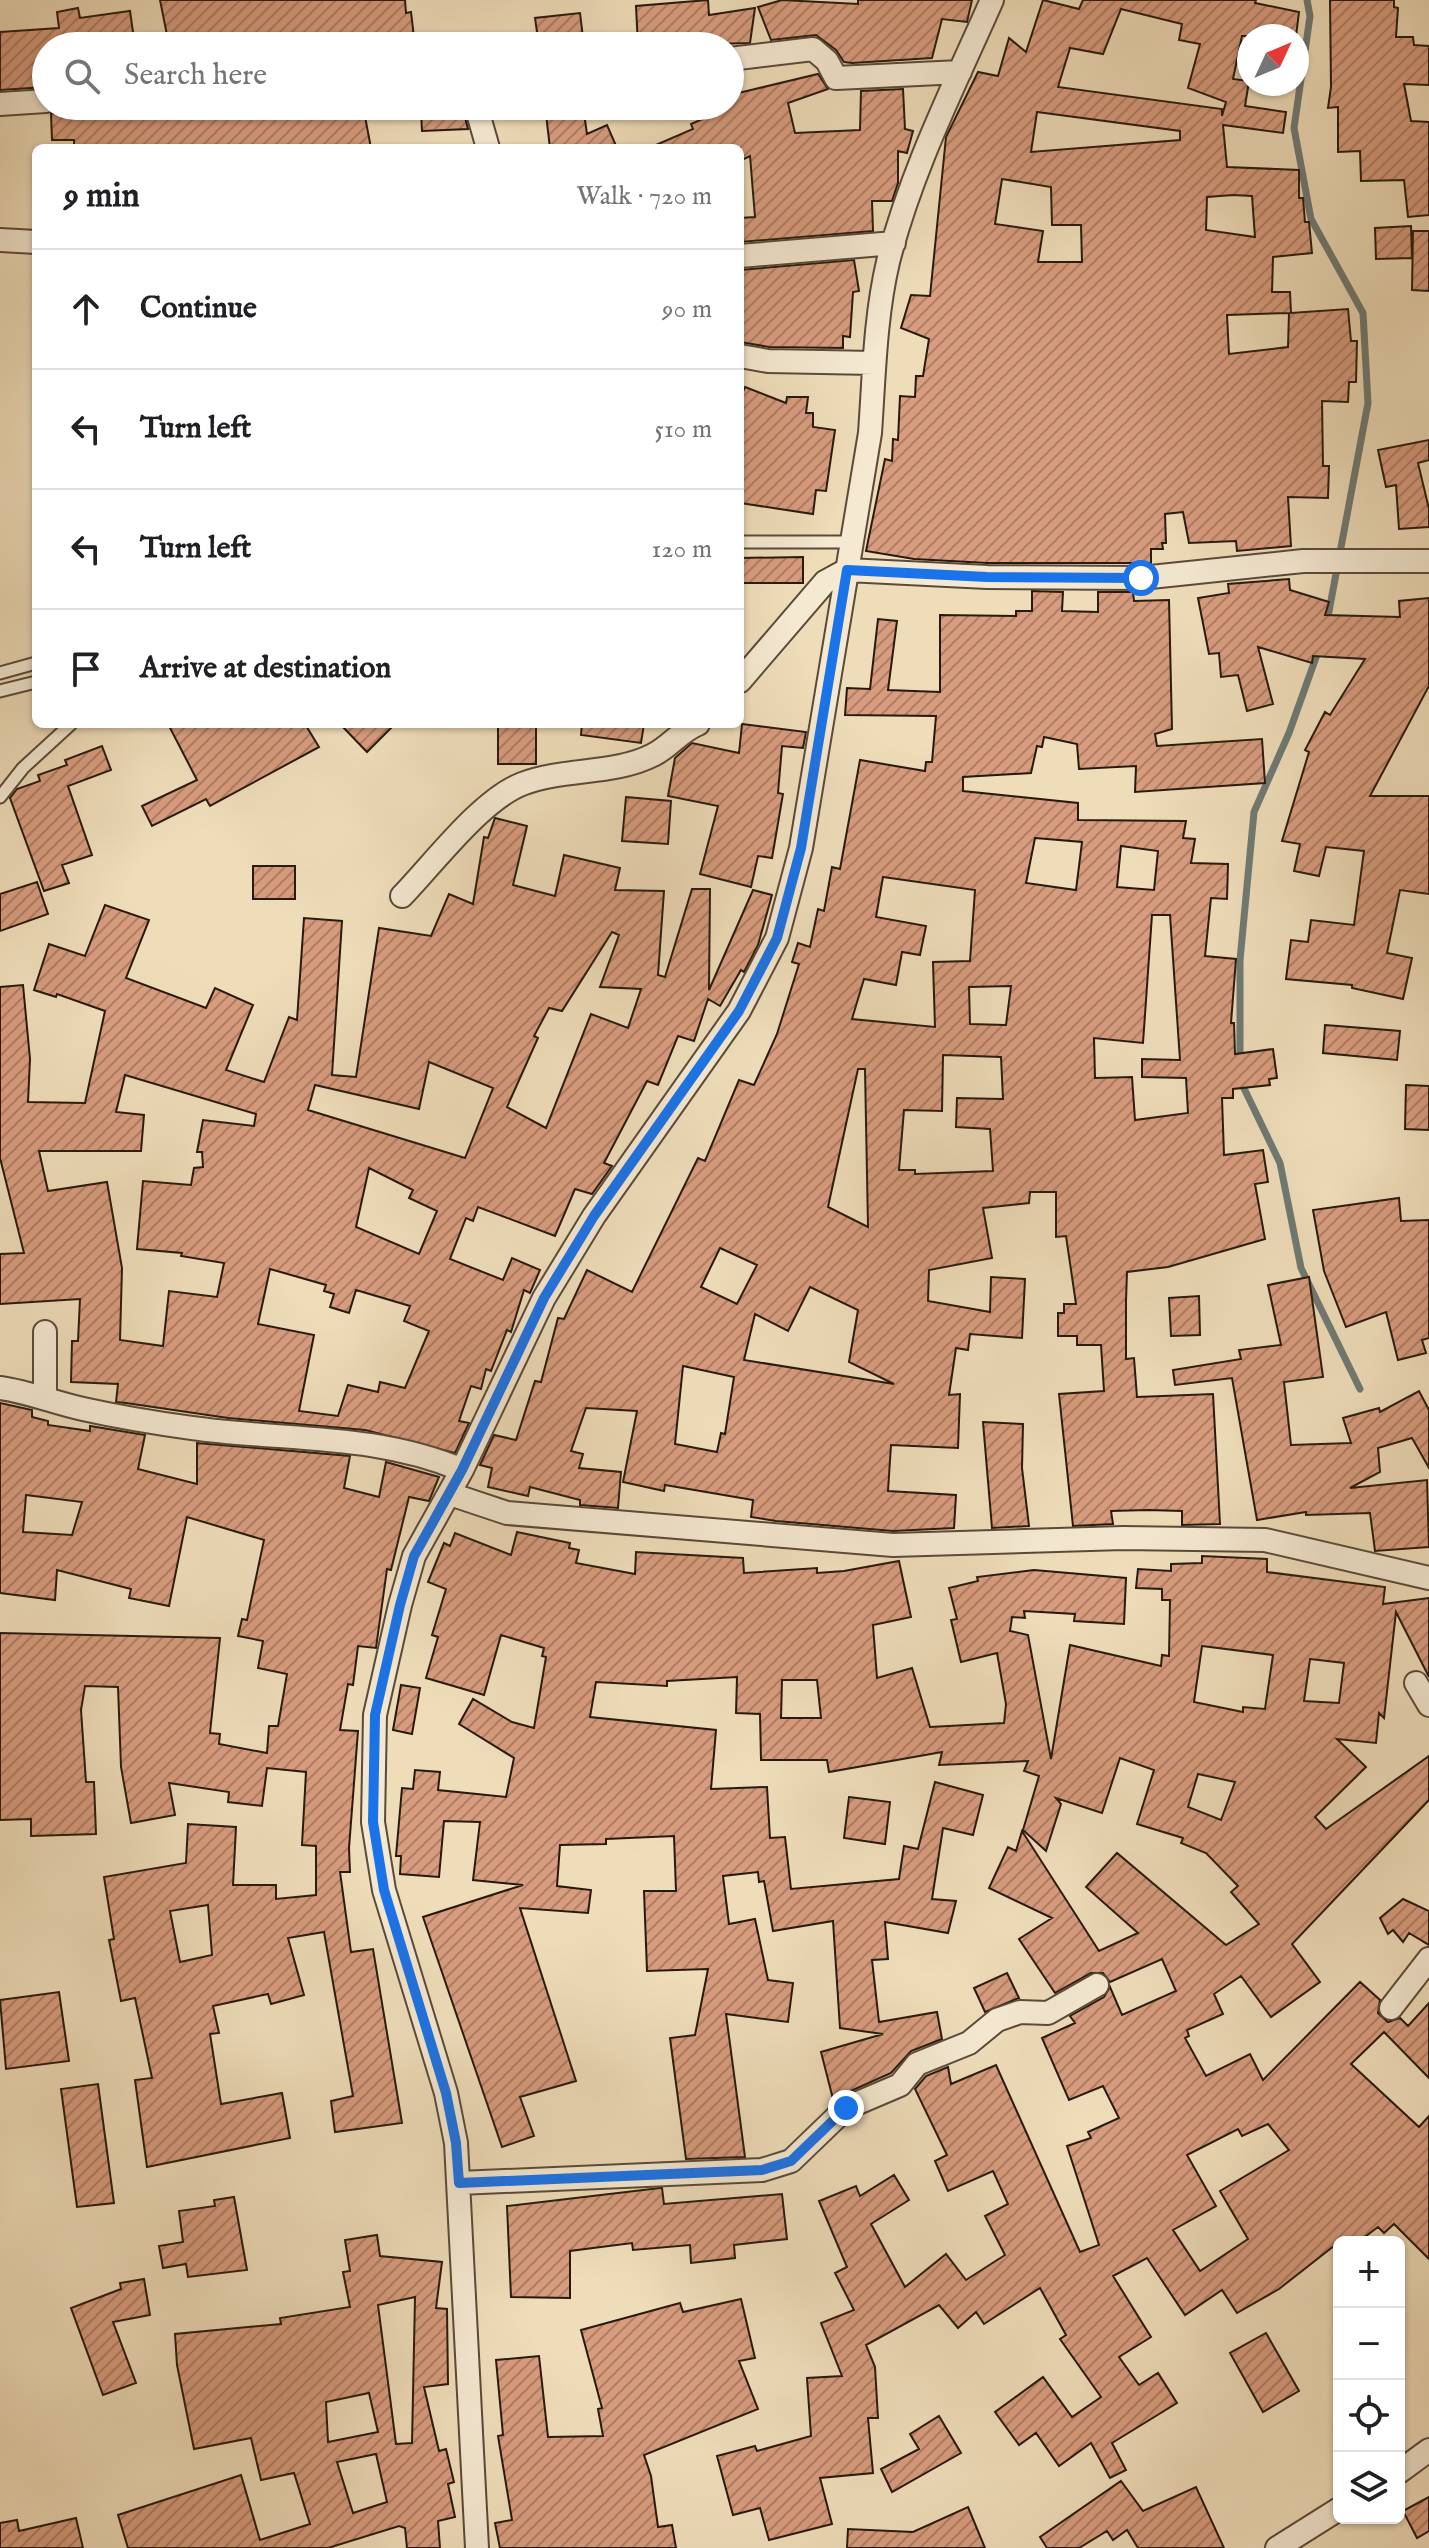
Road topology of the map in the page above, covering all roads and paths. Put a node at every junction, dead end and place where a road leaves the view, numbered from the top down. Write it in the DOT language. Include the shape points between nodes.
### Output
graph roads {
  1 [pos="992,0"];
  2 [pos="744,57"];
  3 [pos="960,72"];
  4 [pos="32,102"];
  5 [pos="0,104"];
  6 [pos="480,120"];
  7 [pos="487,144"];
  8 [pos="0,240"];
  9 [pos="32,242"];
  10 [pos="894,243"];
  11 [pos="744,256"];
  12 [pos="744,357"];
  13 [pos="874,363"];
  14 [pos="744,542"];
  15 [pos="852,542"];
  16 [pos="1429,561"];
  17 [pos="847,570"];
  18 [pos="32,664"];
  19 [pos="0,673"];
  20 [pos="744,676"];
  21 [pos="32,683"];
  22 [pos="0,691"];
  23 [pos="67,728"];
  24 [pos="689,728"];
  25 [pos="0,797"];
  26 [pos="402,896"];
  27 [pos="45,1332"];
  28 [pos="0,1388"];
  29 [pos="45,1397"];
  30 [pos="462,1470"];
  31 [pos="450,1494"];
  32 [pos="1429,1578"];
  33 [pos="1416,1683"];
  34 [pos="1429,1705"];
  35 [pos="1429,1959"];
  36 [pos="1097,1985"];
  37 [pos="1391,2008"];
  38 [pos="459,2183"];
  39 [pos="1429,2450"];
  40 [pos="1405,2468"];
  41 [pos="1333,2513"];
  42 [pos="477,2548"];
  43 [pos="1277,2548"];
  1 -- 3 [label="street"];
  2 -- 3 [label="street" via="813,49 836,78"];
  3 -- 10 [label="street" via="930,138"];
  4 -- 5 [label="street"];
  6 -- 7 [label="street"];
  8 -- 9 [label="street"];
  10 -- 11 [label="street"];
  10 -- 13 [label="street"];
  12 -- 13 [label="street"];
  13 -- 15 [label="street" via="870,433"];
  14 -- 15 [label="lane"];
  15 -- 17 [label="street"];
  16 -- 17 [label="street" via="1290,562 1141,578"];
  17 -- 20 [label="street" via="825,582"];
  17 -- 30 [label="street" via="801,848 777,938 739,1011 594,1216 544,1298"];
  18 -- 19 [label="lane"];
  21 -- 22 [label="lane"];
  23 -- 25 [label="lane"];
  24 -- 26 [label="street" via="655,754 521,784 486,804"];
  27 -- 29 [label="street"];
  28 -- 29 [label="street"];
  29 -- 30 [label="street" via="200,1429 339,1439"];
  30 -- 31 [label="street"];
  31 -- 32 [label="street" via="507,1513 893,1545 1265,1540"];
  31 -- 38 [label="street" via="414,1556 400,1605 375,1715 372,1772 373,1822 384,1890 446,2093"];
  33 -- 34 [label="street"];
  35 -- 37 [label="street"];
  36 -- 38 [label="street" via="1048,2013 1020,2012 997,2020 969,2043 917,2064 900,2085 846,2108 791,2161 762,2170"];
  38 -- 42 [label="street"];
  39 -- 40 [label="street"];
  41 -- 43 [label="street"];
}
